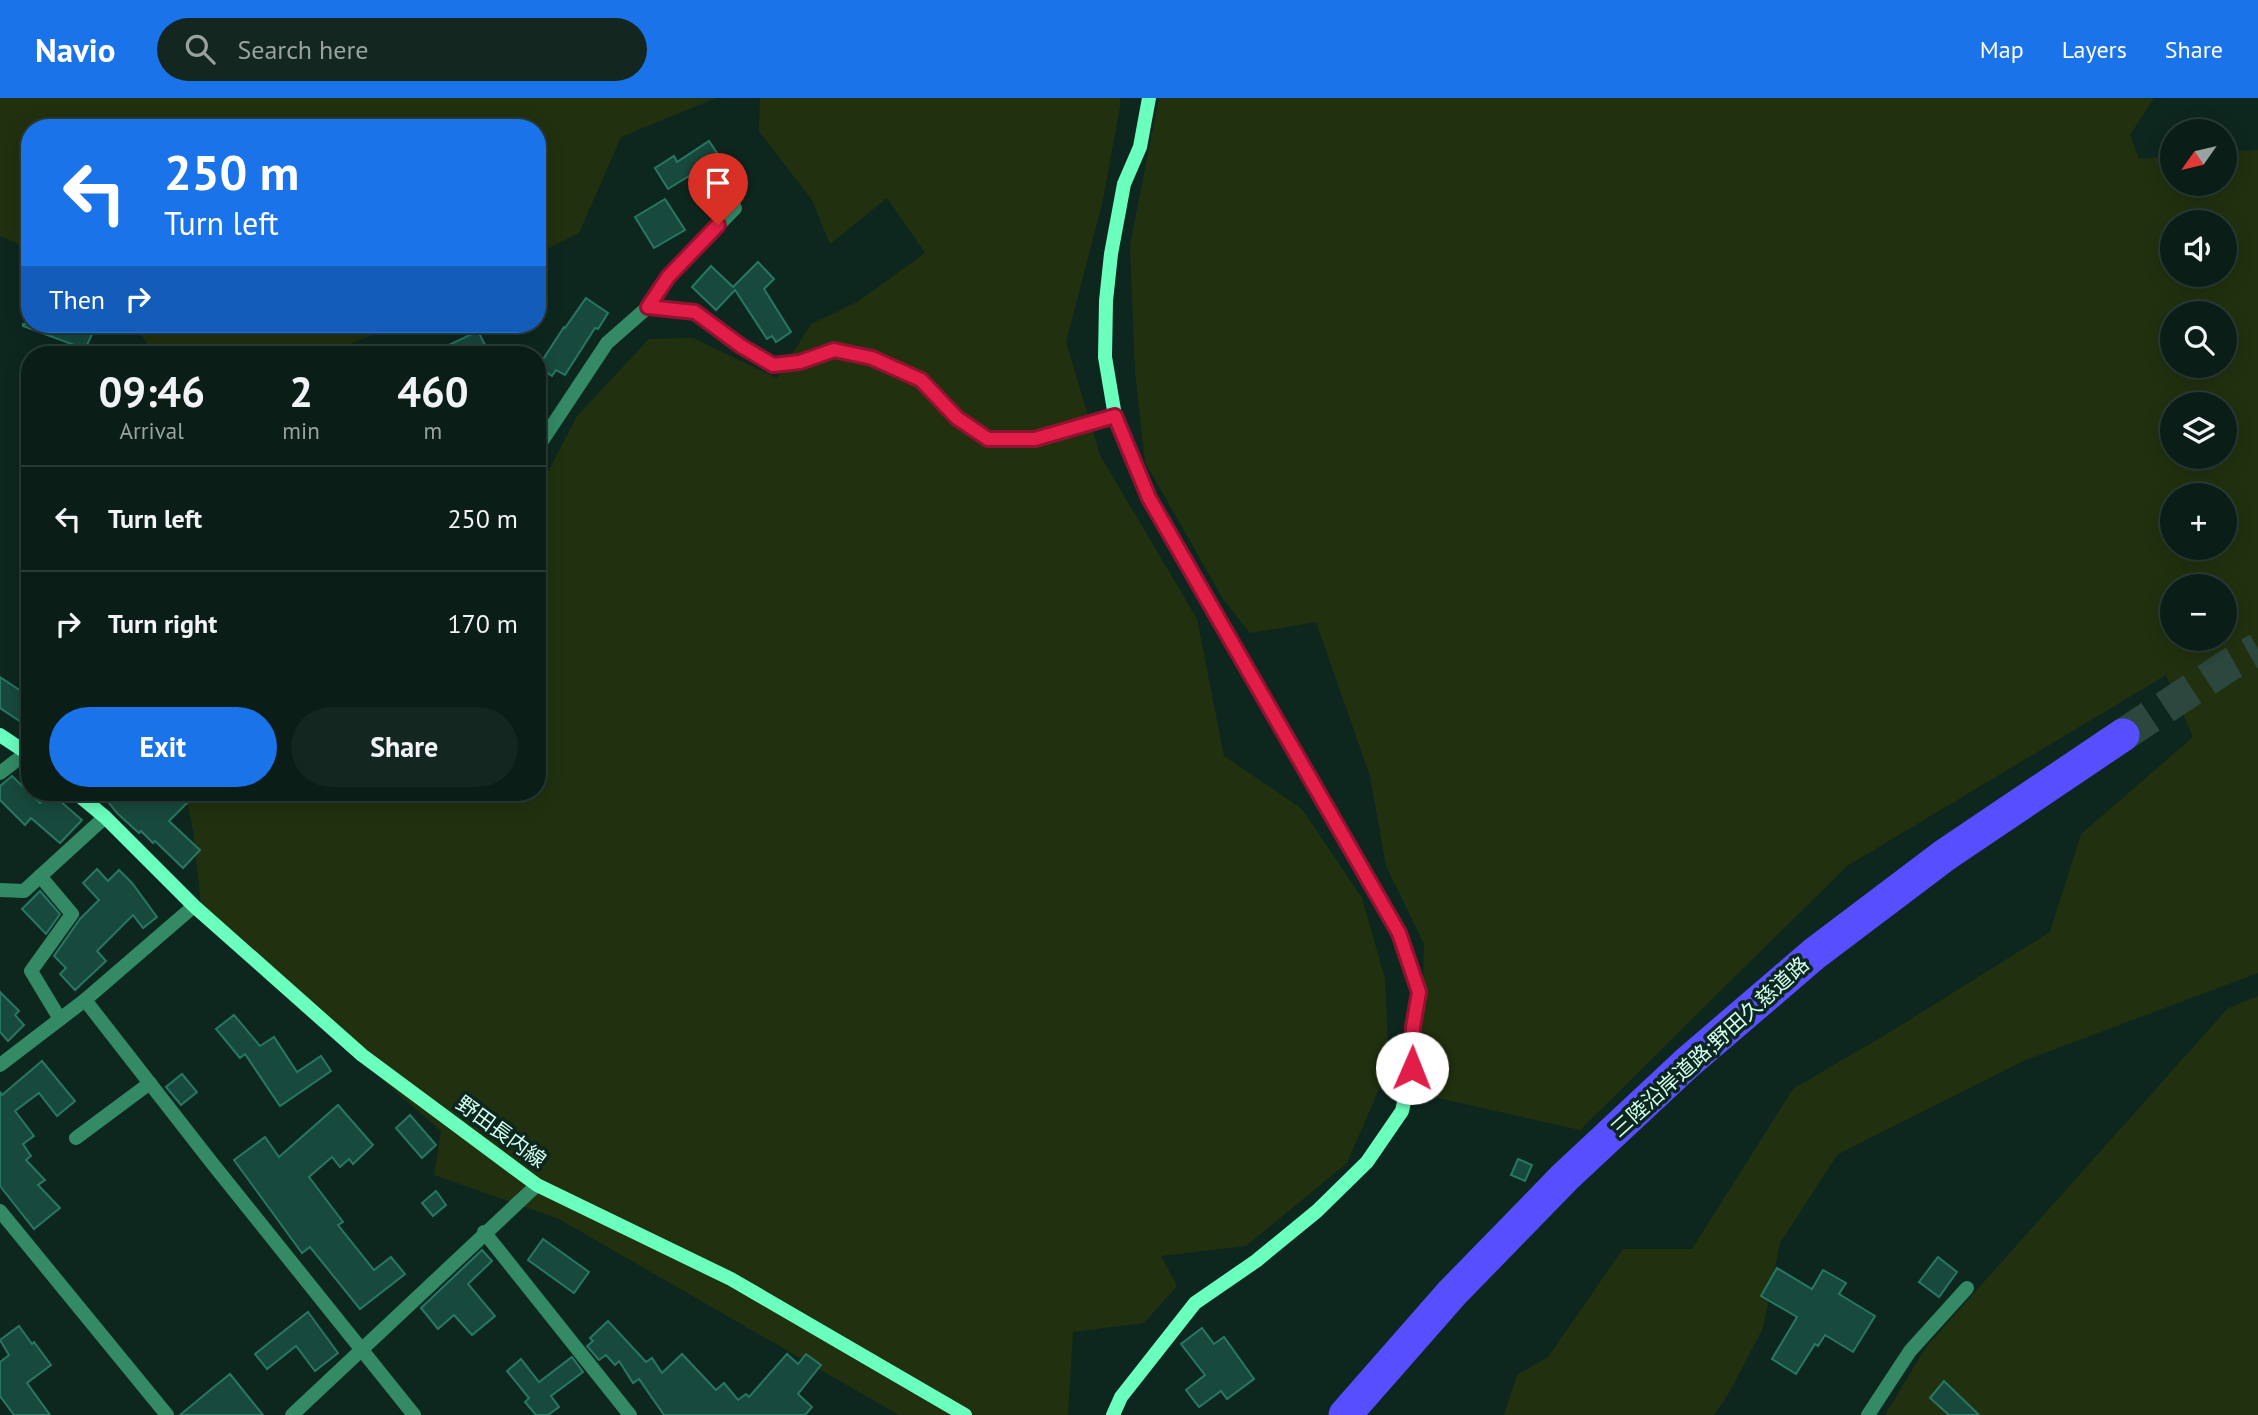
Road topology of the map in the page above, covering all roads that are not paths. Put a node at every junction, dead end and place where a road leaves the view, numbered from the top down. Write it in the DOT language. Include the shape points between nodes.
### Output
graph roads {
  1 [pos="1149,98"];
  2 [pos="734,208"];
  3 [pos="648,307"];
  4 [pos="1115,416"];
  5 [pos="546,434"];
  6 [pos="0,735"];
  7 [pos="21,749"];
  8 [pos="21,759"];
  9 [pos="0,773"];
  10 [pos="86,801"];
  11 [pos="105,817"];
  12 [pos="40,876"];
  13 [pos="0,890"];
  14 [pos="194,906"];
  15 [pos="85,1000"];
  16 [pos="60,1019"];
  17 [pos="0,1065"];
  18 [pos="150,1083"];
  19 [pos="76,1138"];
  20 [pos="537,1185"];
  21 [pos="0,1211"];
  22 [pos="484,1233"];
  23 [pos="1967,1288"];
  24 [pos="361,1351"];
  25 [pos="957,1413"];
  26 [pos="167,1415"];
  27 [pos="292,1415"];
  28 [pos="414,1415"];
  29 [pos="629,1415"];
  30 [pos="1113,1415"];
  31 [pos="1345,1415"];
  32 [pos="1373,1415"];
  33 [pos="1868,1415"];
  1 -- 4 [label="street" via="1111,254 1105,357"];
  2 -- 3 [label="street" via="668,277"];
  3 -- 4 [label="street" via="695,312 773,365 800,362 834,350 872,358 921,380 957,418 988,439 1035,439"];
  3 -- 5 [label="street" via="607,343"];
  4 -- 30 [label="street" via="1149,498 1399,933 1419,992 1412,1068 1402,1111 1367,1162 1317,1211 1195,1303 1121,1396"];
  6 -- 7 [label="street"];
  8 -- 9 [label="street"];
  10 -- 11 [label="street, 野田長内線"];
  11 -- 12 [label="street"];
  11 -- 14 [label="street, 野田長内線"];
  12 -- 13 [label="street" via="24,891"];
  12 -- 16 [label="street" via="72,914 31,971"];
  14 -- 15 [label="street"];
  14 -- 20 [label="street, 野田長内線" via="362,1055"];
  15 -- 16 [label="street"];
  15 -- 18 [label="street"];
  16 -- 17 [label="street"];
  18 -- 19 [label="street"];
  18 -- 24 [label="street"];
  20 -- 22 [label="street"];
  20 -- 25 [label="street, 野田長内線" via="731,1279"];
  21 -- 26 [label="street"];
  22 -- 24 [label="street"];
  22 -- 29 [label="street"];
  23 -- 33 [label="street" via="1910,1351"];
  24 -- 27 [label="street"];
  24 -- 28 [label="street"];
  31 -- 32 [label="highway, 三陸沿岸道路;野田久慈道路" via="1452,1293 1565,1177 1687,1063 1814,954 1934,863 2128,743 1845,957 1714,1068 1471,1304"];
}
